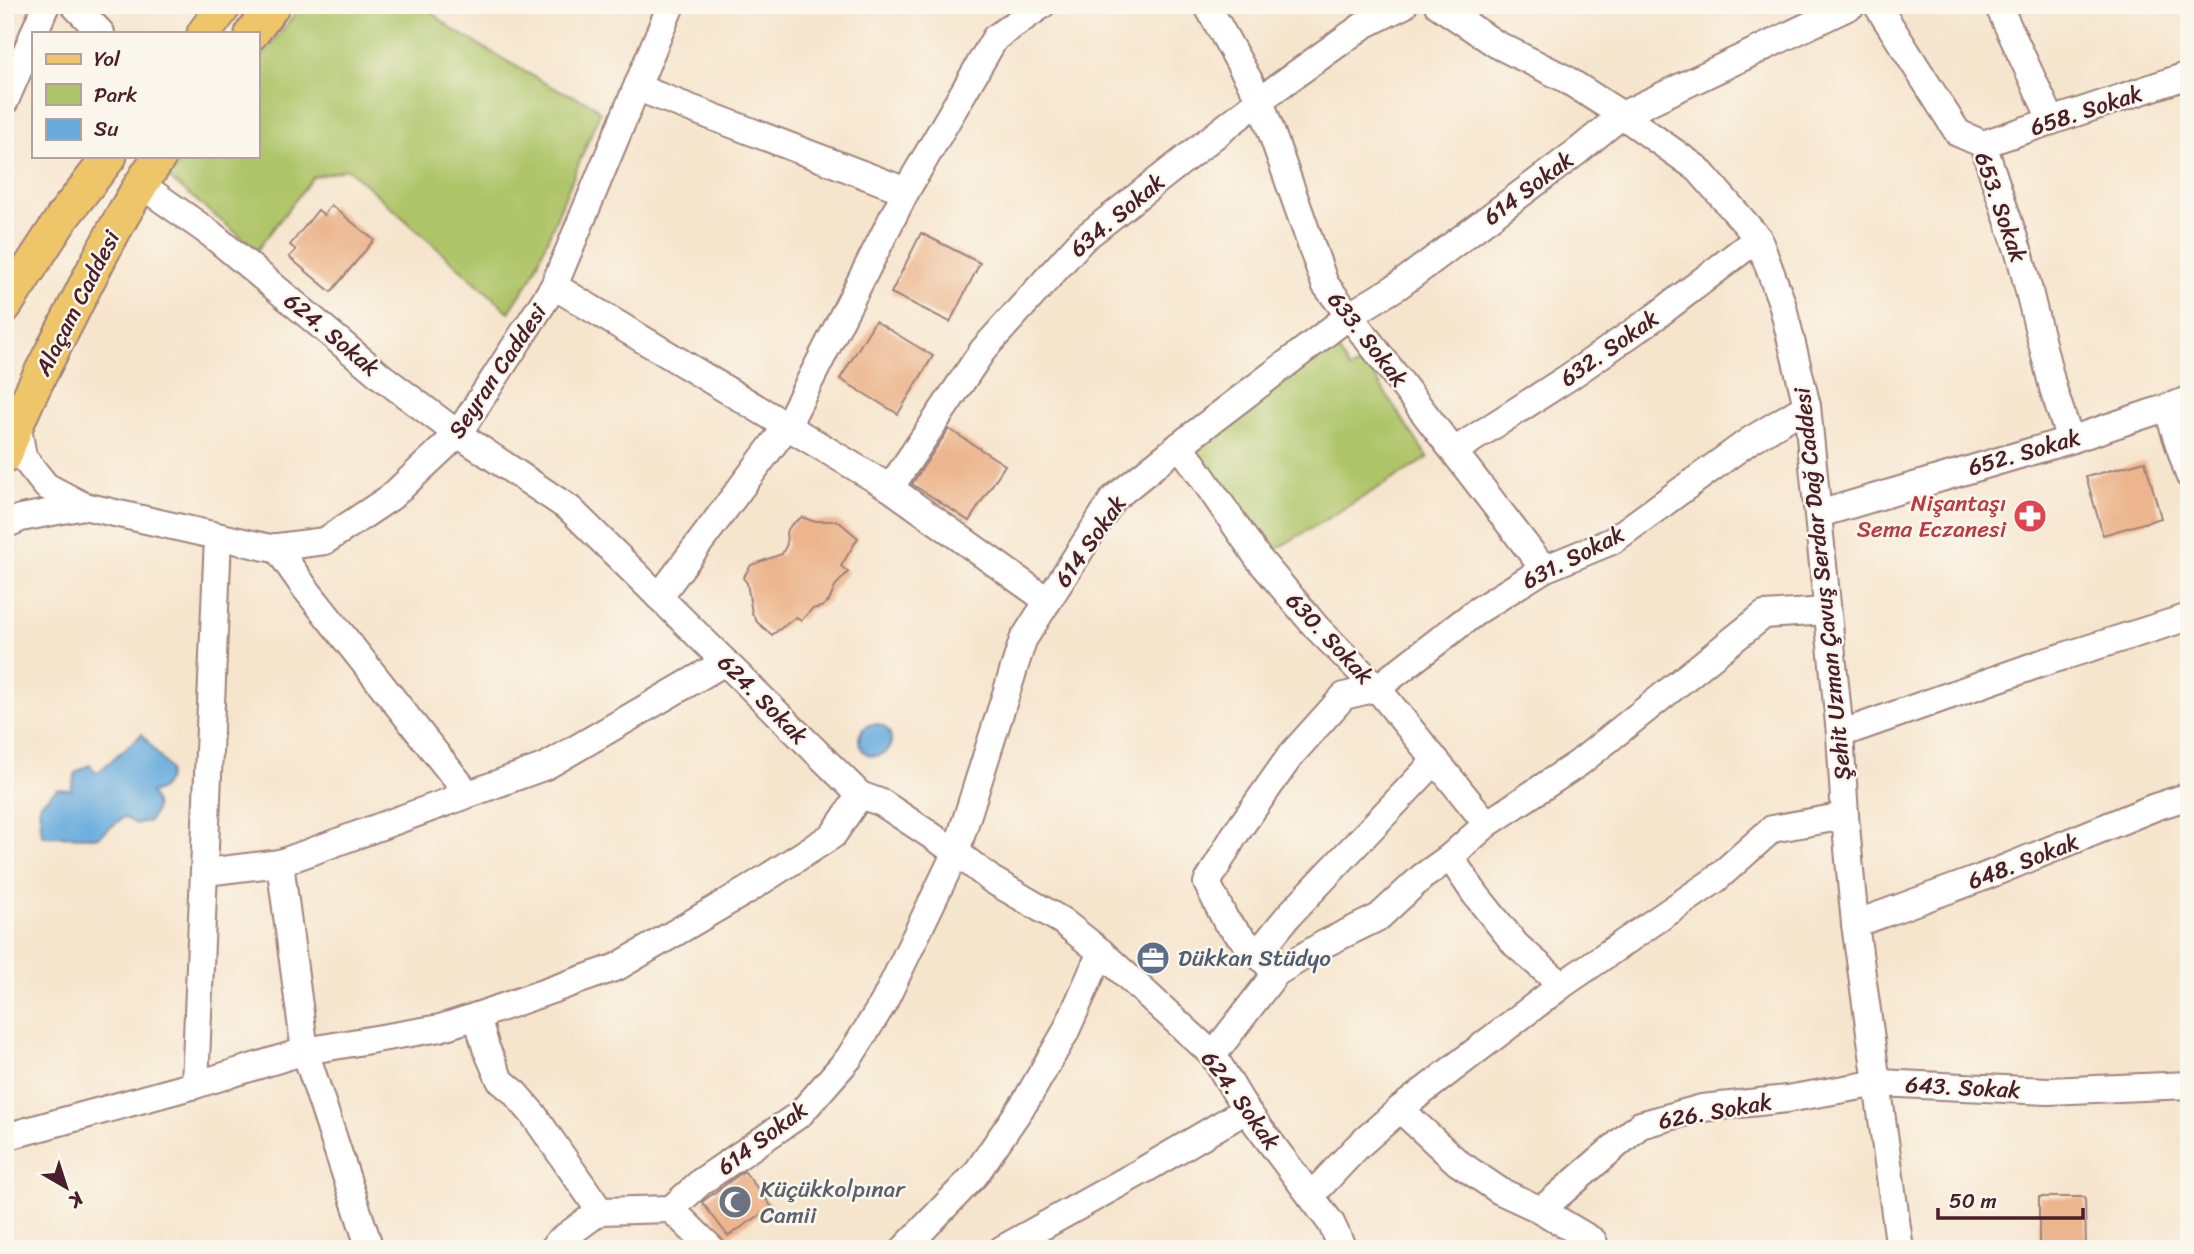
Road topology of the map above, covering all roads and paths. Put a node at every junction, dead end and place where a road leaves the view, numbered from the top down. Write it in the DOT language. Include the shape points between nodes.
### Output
graph roads {
  1 [pos="46,5"];
  2 [pos="74,5"];
  3 [pos="225,5"];
  4 [pos="273,5"];
  5 [pos="671,5"];
  6 [pos="1042,5"];
  7 [pos="1207,5"];
  8 [pos="1404,5"];
  9 [pos="1438,5"];
  10 [pos="1852,5"];
  11 [pos="1877,5"];
  12 [pos="1998,5"];
  13 [pos="35,32"];
  14 [pos="100,32"];
  15 [pos="205,32"];
  16 [pos="253,32"];
  17 [pos="32,40"];
  18 [pos="2187,84"];
  19 [pos="638,88"];
  20 [pos="1260,100"];
  21 [pos="5,102"];
  22 [pos="1622,115"];
  23 [pos="2052,121"];
  24 [pos="1983,144"];
  25 [pos="108,158"];
  26 [pos="159,158"];
  27 [pos="140,184"];
  28 [pos="906,191"];
  29 [pos="1758,238"];
  30 [pos="554,286"];
  31 [pos="5,306"];
  32 [pos="1350,315"];
  33 [pos="2178,404"];
  34 [pos="1807,406"];
  35 [pos="17,421"];
  36 [pos="787,426"];
  37 [pos="458,434"];
  38 [pos="2070,440"];
  39 [pos="1180,445"];
  40 [pos="1454,450"];
  41 [pos="5,456"];
  42 [pos="5,468"];
  43 [pos="2189,475"];
  44 [pos="46,486"];
  45 [pos="890,488"];
  46 [pos="84,506"];
  47 [pos="1819,514"];
  48 [pos="10,519"];
  49 [pos="218,537"];
  50 [pos="276,547"];
  51 [pos="1544,569"];
  52 [pos="659,597"];
  53 [pos="1048,601"];
  54 [pos="1827,611"];
  55 [pos="2189,617"];
  56 [pos="726,662"];
  57 [pos="1377,688"];
  58 [pos="1840,734"];
  59 [pos="1436,761"];
  60 [pos="468,794"];
  61 [pos="860,794"];
  62 [pos="2189,796"];
  63 [pos="1845,816"];
  64 [pos="1488,824"];
  65 [pos="956,852"];
  66 [pos="1450,857"];
  67 [pos="280,863"];
  68 [pos="206,872"];
  69 [pos="1855,925"];
  70 [pos="1101,952"];
  71 [pos="1258,953"];
  72 [pos="1276,973"];
  73 [pos="1562,985"];
  74 [pos="477,1016"];
  75 [pos="304,1051"];
  76 [pos="1213,1055"];
  77 [pos="1879,1083"];
  78 [pos="195,1084"];
  79 [pos="2189,1085"];
  80 [pos="1400,1109"];
  81 [pos="1246,1110"];
  82 [pos="5,1137"];
  83 [pos="1311,1196"];
  84 [pos="671,1209"];
  85 [pos="1541,1210"];
  86 [pos="600,1211"];
  87 [pos="1011,1247"];
  88 [pos="370,1249"];
  89 [pos="553,1249"];
  90 [pos="712,1249"];
  91 [pos="904,1249"];
  92 [pos="1343,1249"];
  93 [pos="1595,1249"];
  94 [pos="1899,1249"];
  1 -- 13 [label="street"];
  2 -- 14 [label="street"];
  3 -- 15 [label="main road"];
  4 -- 16 [label="main road"];
  5 -- 19 [label="street, Seyran Caddesi"];
  6 -- 28 [label="street" via="995,38"];
  7 -- 20 [label="street, 633. Sokak"];
  8 -- 20 [label="street, 634. Sokak" via="1364,25"];
  9 -- 22 [label="street, Şehit Uzman Çavuş Serdar Dağ Caddesi" via="1496,44"];
  10 -- 22 [label="street, 614 Sokak"];
  11 -- 24 [label="street, 653. Sokak" via="1958,133"];
  12 -- 23 [label="street"];
  17 -- 21 [label="street"];
  18 -- 23 [label="street, 658. Sokak"];
  19 -- 28 [label="street"];
  19 -- 30 [label="street, Seyran Caddesi"];
  20 -- 32 [label="street, 633. Sokak" via="1325,284"];
  20 -- 45 [label="street, 634. Sokak" via="1083,239 983,351"];
  22 -- 29 [label="street, Şehit Uzman Çavuş Serdar Dağ Caddesi" via="1698,169"];
  22 -- 32 [label="street, 614 Sokak" via="1398,286"];
  23 -- 24 [label="street, 658. Sokak"];
  24 -- 38 [label="street, 653. Sokak" via="2021,259"];
  25 -- 31 [label="main road" via="64,215"];
  26 -- 27 [label="main road, Alaçam Caddesi"];
  27 -- 35 [label="main road, Alaçam Caddesi"];
  27 -- 37 [label="street, 624. Sokak" via="211,233 382,377"];
  28 -- 36 [label="street"];
  29 -- 34 [label="street, Şehit Uzman Çavuş Serdar Dağ Caddesi" via="1782,303"];
  29 -- 40 [label="street, 632. Sokak" via="1644,325"];
  30 -- 36 [label="street"];
  30 -- 37 [label="street, Seyran Caddesi"];
  32 -- 39 [label="street, 614 Sokak"];
  32 -- 40 [label="street, 633. Sokak"];
  33 -- 38 [label="street, 652. Sokak"];
  33 -- 43 [label="street"];
  34 -- 47 [label="street, Şehit Uzman Çavuş Serdar Dağ Caddesi"];
  34 -- 51 [label="street, 631. Sokak" via="1749,441 1612,541"];
  35 -- 41 [label="main road, Alaçam Caddesi"];
  35 -- 44 [label="street, Seyran Caddesi" via="23,457"];
  36 -- 45 [label="street"];
  36 -- 52 [label="street"];
  37 -- 50 [label="street, Seyran Caddesi" via="391,498 325,541"];
  37 -- 52 [label="street, 624. Sokak" via="570,509"];
  38 -- 47 [label="street, 652. Sokak"];
  39 -- 53 [label="street, 614 Sokak" via="1113,499"];
  39 -- 57 [label="street, 630. Sokak" via="1258,558 1317,628"];
  40 -- 51 [label="street, 633. Sokak"];
  42 -- 44 [label="street, Seyran Caddesi"];
  44 -- 46 [label="street, Seyran Caddesi"];
  45 -- 53 [label="street"];
  46 -- 48 [label="street, Seyran Caddesi"];
  46 -- 49 [label="street, Seyran Caddesi"];
  47 -- 54 [label="street, Şehit Uzman Çavuş Serdar Dağ Caddesi"];
  49 -- 50 [label="street, Seyran Caddesi"];
  49 -- 68 [label="street"];
  50 -- 60 [label="street"];
  51 -- 57 [label="street, 631. Sokak" via="1476,611"];
  52 -- 56 [label="street, 624. Sokak"];
  53 -- 65 [label="street, 614 Sokak" via="1023,640"];
  54 -- 58 [label="street, Şehit Uzman Çavuş Serdar Dağ Caddesi"];
  54 -- 64 [label="street" via="1764,615 1579,763"];
  55 -- 58 [label="street"];
  56 -- 60 [label="street" via="547,766"];
  56 -- 61 [label="street, 624. Sokak"];
  57 -- 59 [label="street, 630. Sokak"];
  57 -- 71 [label="street" via="1344,696 1291,755 1207,883 1226,921"];
  58 -- 63 [label="street, Şehit Uzman Çavuş Serdar Dağ Caddesi"];
  59 -- 64 [label="street, 630. Sokak"];
  59 -- 71 [label="street"];
  60 -- 67 [label="street"];
  61 -- 65 [label="street, 624. Sokak"];
  61 -- 74 [label="street" via="833,835 617,967"];
  62 -- 69 [label="street, 648. Sokak"];
  63 -- 69 [label="street, Şehit Uzman Çavuş Serdar Dağ Caddesi"];
  63 -- 73 [label="street" via="1772,829 1715,880"];
  64 -- 66 [label="street"];
  65 -- 70 [label="street, 624. Sokak"];
  65 -- 84 [label="street, 614 Sokak" via="884,1002 849,1058 800,1114 702,1181"];
  66 -- 72 [label="street" via="1380,917"];
  66 -- 73 [label="street" via="1516,945"];
  67 -- 68 [label="street"];
  67 -- 75 [label="street"];
  68 -- 78 [label="street"];
  69 -- 77 [label="street, Şehit Uzman Çavuş Serdar Dağ Caddesi"];
  70 -- 76 [label="street, 624. Sokak"];
  70 -- 91 [label="street" via="1065,1033 1027,1099 975,1175"];
  71 -- 72 [label="street"];
  72 -- 76 [label="street"];
  73 -- 80 [label="street"];
  74 -- 75 [label="street" via="440,1028"];
  74 -- 86 [label="street" via="500,1080 533,1114"];
  75 -- 78 [label="street"];
  75 -- 88 [label="street"];
  76 -- 81 [label="street, 624. Sokak"];
  77 -- 79 [label="street, 643. Sokak" via="2048,1091"];
  77 -- 85 [label="street, 626. Sokak" via="1702,1108 1640,1125"];
  77 -- 94 [label="street, Şehit Uzman Çavuş Serdar Dağ Caddesi"];
  78 -- 82 [label="street"];
  80 -- 83 [label="street"];
  80 -- 85 [label="street" via="1457,1161 1500,1191"];
  81 -- 83 [label="street, 624. Sokak"];
  81 -- 87 [label="street"];
  83 -- 92 [label="street, 624. Sokak"];
  84 -- 86 [label="street"];
  84 -- 90 [label="street"];
  85 -- 93 [label="street" via="1593,1241"];
  86 -- 89 [label="street"];
}
